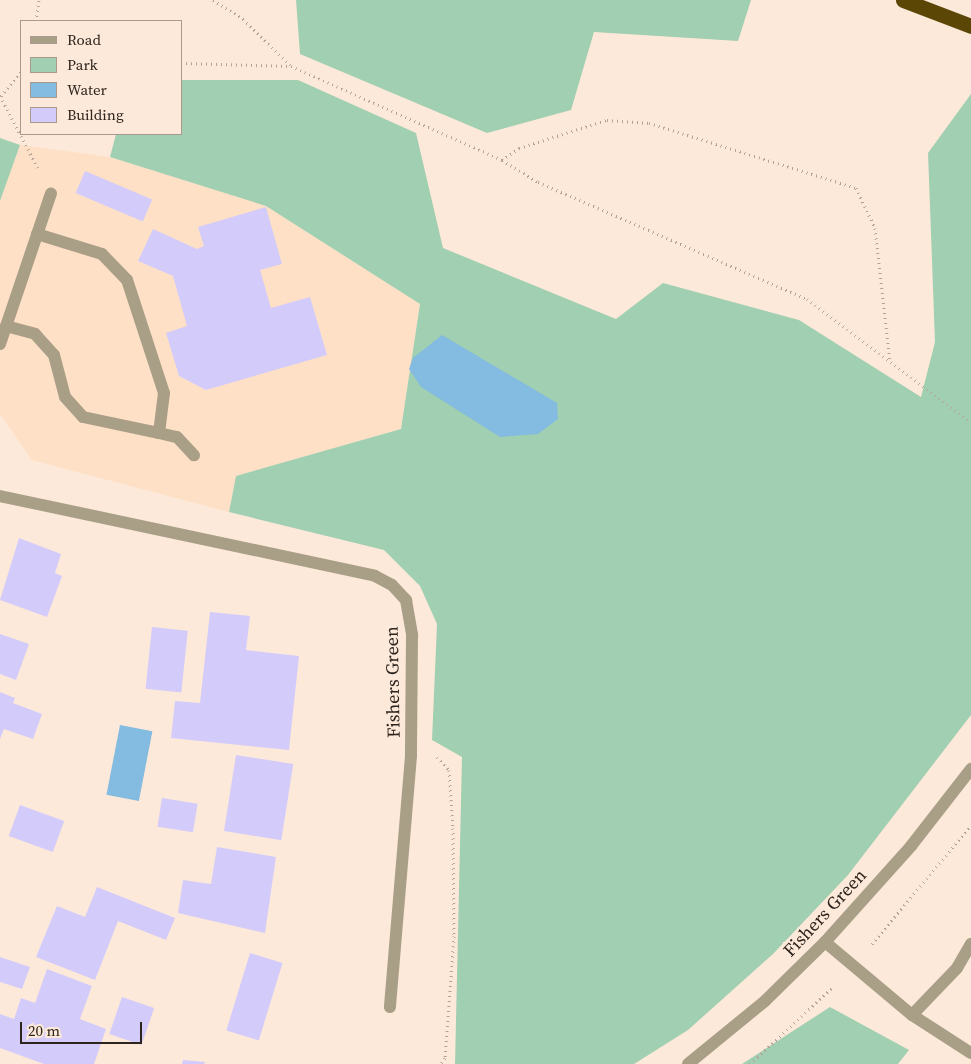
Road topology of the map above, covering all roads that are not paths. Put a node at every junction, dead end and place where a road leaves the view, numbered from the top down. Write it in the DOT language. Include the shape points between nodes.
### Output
graph roads {
  1 [pos="904,0"];
  2 [pos="971,26"];
  3 [pos="51,193"];
  4 [pos="37,234"];
  5 [pos="6,326"];
  6 [pos="0,344"];
  7 [pos="159,433"];
  8 [pos="194,455"];
  9 [pos="0,496"];
  10 [pos="971,769"];
  11 [pos="824,942"];
  12 [pos="971,944"];
  13 [pos="390,1006"];
  14 [pos="912,1015"];
  15 [pos="971,1053"];
  16 [pos="688,1064"];
  1 -- 2 [label="highway"];
  3 -- 4 [label="street"];
  4 -- 5 [label="street"];
  4 -- 7 [label="street" via="102,254 127,280 164,393"];
  5 -- 6 [label="street"];
  5 -- 7 [label="street" via="35,334 54,355 65,397 83,417"];
  7 -- 8 [label="street" via="177,437"];
  9 -- 13 [label="street, Fishers Green" via="375,576 392,584 406,600 412,635 411,756"];
  10 -- 11 [label="street, Fishers Green" via="911,846"];
  11 -- 14 [label="street"];
  11 -- 16 [label="street, Fishers Green" via="765,1000"];
  12 -- 14 [label="street" via="957,968"];
  14 -- 15 [label="street"];
}
